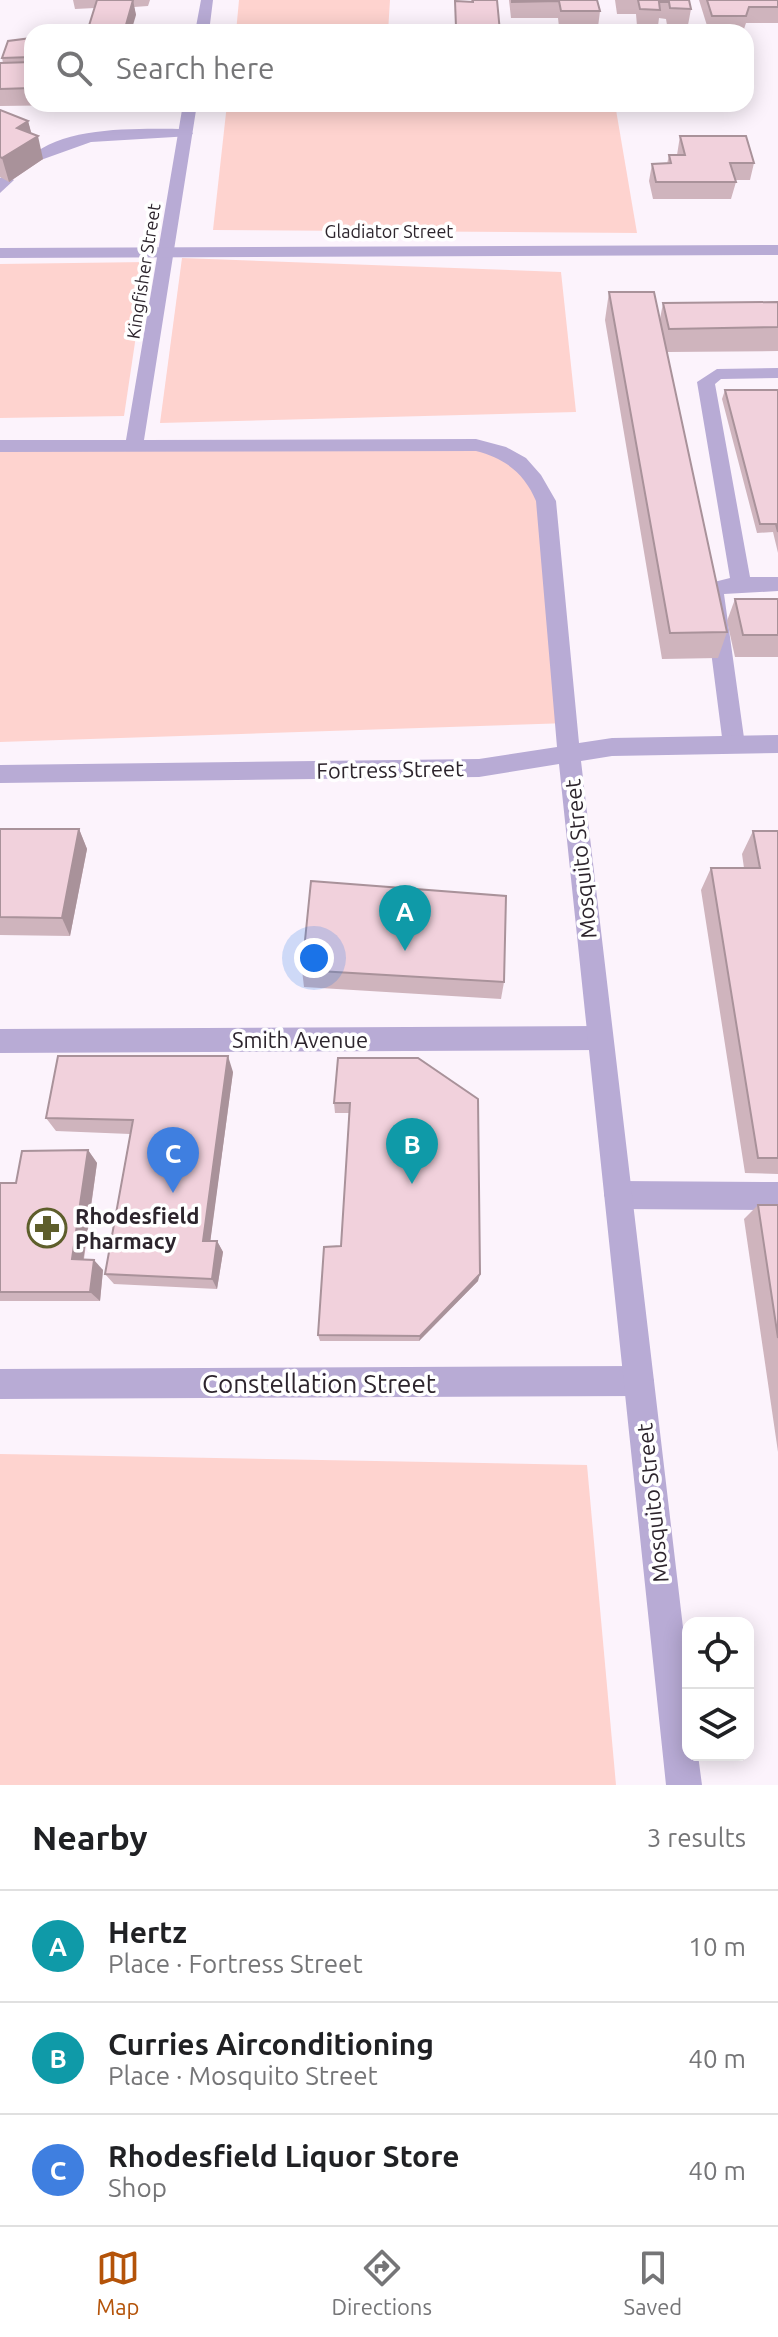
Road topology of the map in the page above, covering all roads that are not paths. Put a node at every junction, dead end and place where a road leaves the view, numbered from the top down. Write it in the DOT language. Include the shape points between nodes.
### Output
graph roads {
  1 [pos="207,0"];
  2 [pos="203,24"];
  3 [pos="189,112"];
  4 [pos="186,133"];
  5 [pos="38,157"];
  6 [pos="778,250"];
  7 [pos="166,252"];
  8 [pos="0,253"];
  9 [pos="778,373"];
  10 [pos="134,444"];
  11 [pos="0,446"];
  12 [pos="741,584"];
  13 [pos="778,584"];
  14 [pos="778,744"];
  15 [pos="734,745"];
  16 [pos="569,753"];
  17 [pos="0,774"];
  18 [pos="600,1038"];
  19 [pos="0,1041"];
  20 [pos="618,1195"];
  21 [pos="778,1196"];
  22 [pos="639,1381"];
  23 [pos="0,1384"];
  24 [pos="684,1785"];
  1 -- 2 [label="street"];
  3 -- 4 [label="street, Kingfisher Street"];
  4 -- 5 [label="street" via="97,135"];
  4 -- 7 [label="street, Kingfisher Street"];
  6 -- 7 [label="street, Gladiator Street"];
  7 -- 8 [label="street, Gladiator Street"];
  7 -- 10 [label="street, Kingfisher Street"];
  9 -- 12 [label="street" via="717,374 706,382"];
  10 -- 11 [label="street, Mosquito Street"];
  10 -- 16 [label="street, Mosquito Street" via="476,445 507,454 526,467 546,501"];
  12 -- 13 [label="street"];
  12 -- 15 [label="street" via="713,589"];
  14 -- 15 [label="street, Fortress Street"];
  15 -- 16 [label="street, Fortress Street" via="627,746"];
  16 -- 17 [label="street, Fortress Street" via="479,768"];
  16 -- 18 [label="street, Mosquito Street"];
  18 -- 19 [label="street, Smith Avenue"];
  18 -- 20 [label="street, Mosquito Street"];
  20 -- 21 [label="street"];
  20 -- 22 [label="street, Mosquito Street"];
  22 -- 23 [label="street, Constellation Street"];
  22 -- 24 [label="street, Mosquito Street"];
}
